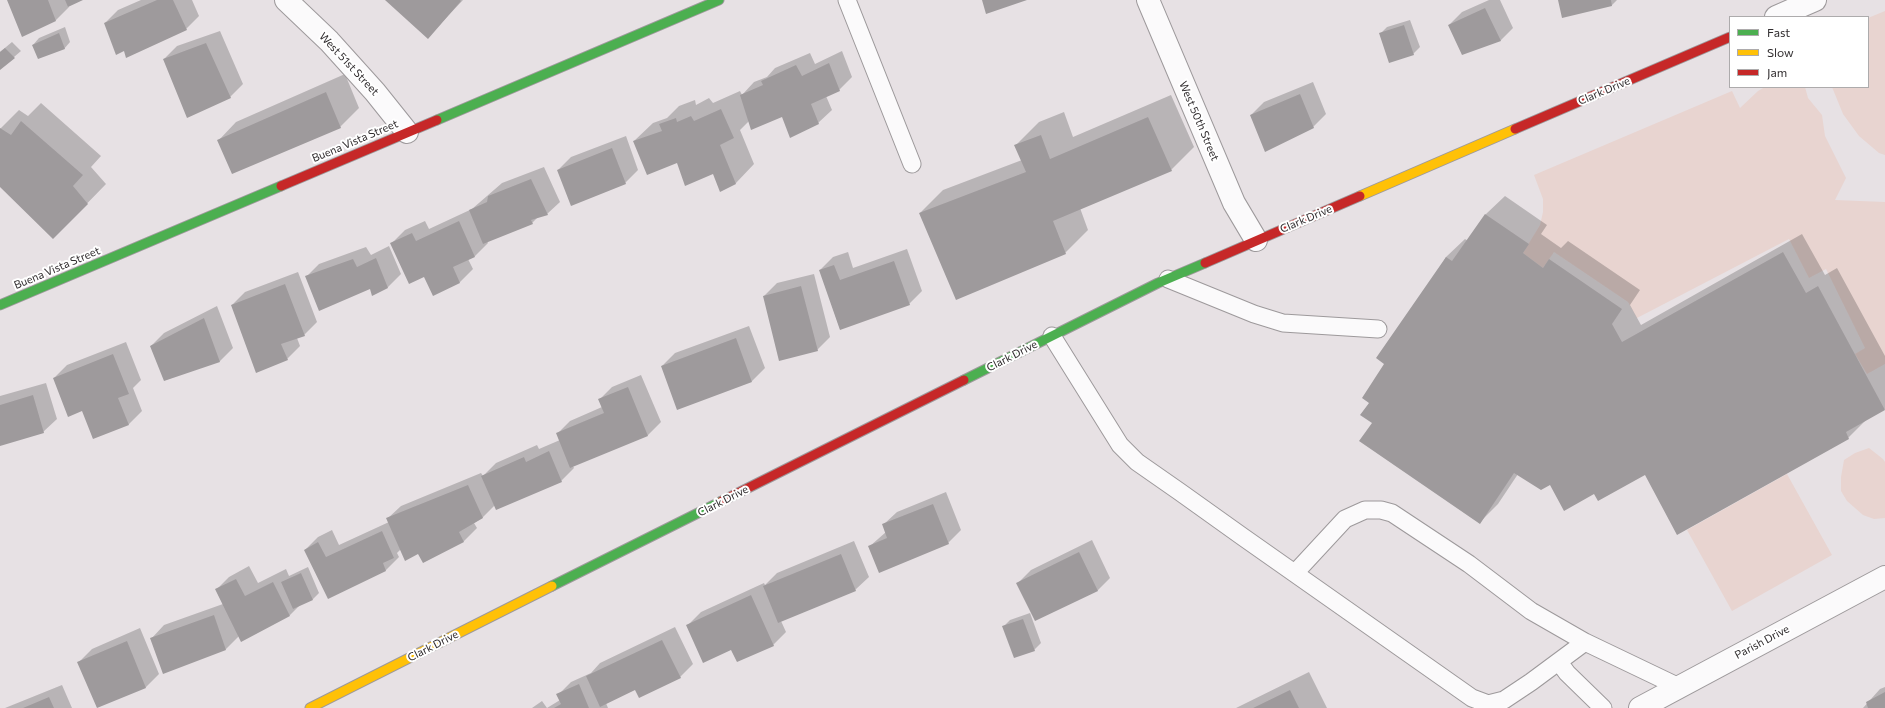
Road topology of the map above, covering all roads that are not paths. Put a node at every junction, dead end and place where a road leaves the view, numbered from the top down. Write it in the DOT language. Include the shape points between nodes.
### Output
graph roads {
  1 [pos="286,0"];
  2 [pos="719,0"];
  3 [pos="847,0"];
  4 [pos="1148,0"];
  5 [pos="1815,0"];
  6 [pos="1778,16"];
  7 [pos="1729,37"];
  8 [pos="407,132"];
  9 [pos="912,164"];
  10 [pos="1256,240"];
  11 [pos="1168,279"];
  12 [pos="1,304"];
  13 [pos="1378,329"];
  14 [pos="1052,336"];
  15 [pos="1295,573"];
  16 [pos="1885,578"];
  17 [pos="1585,642"];
  18 [pos="1559,662"];
  19 [pos="1679,687"];
  20 [pos="310,708"];
  21 [pos="1604,708"];
  22 [pos="1640,708"];
  1 -- 8 [label="street, West 51st Street" via="376,92"];
  2 -- 8 [label="street, Buena Vista Street"];
  3 -- 9 [label="lane"];
  4 -- 10 [label="street, West 50th Street" via="1234,203"];
  5 -- 6 [label="street"];
  7 -- 10 [label="street, Clark Drive"];
  8 -- 12 [label="street, Buena Vista Street"];
  10 -- 11 [label="street, Clark Drive"];
  11 -- 13 [label="lane" via="1283,323"];
  11 -- 14 [label="street, Clark Drive"];
  14 -- 15 [label="lane" via="1120,446 1137,462"];
  14 -- 20 [label="street, Clark Drive"];
  15 -- 17 [label="lane" via="1345,519 1365,510 1381,510 1392,513 1469,564 1531,611"];
  15 -- 18 [label="lane" via="1472,698 1488,704 1504,700"];
  16 -- 19 [label="street, Parish Drive"];
  17 -- 18 [label="lane"];
  17 -- 19 [label="lane"];
  18 -- 21 [label="lane"];
  19 -- 22 [label="street, Parish Drive"];
}
